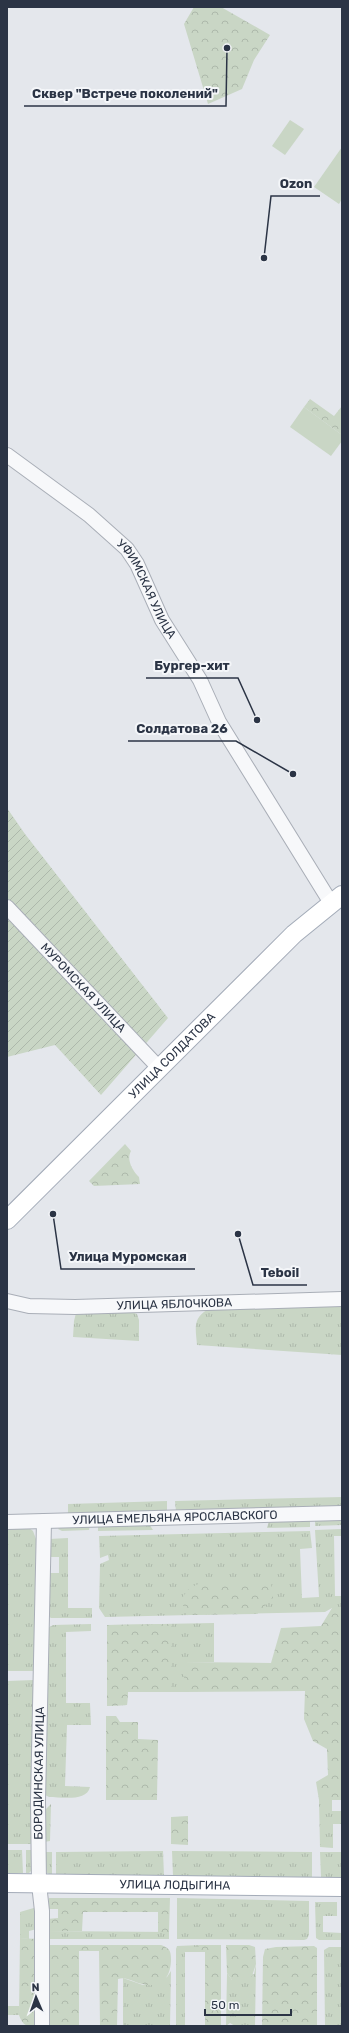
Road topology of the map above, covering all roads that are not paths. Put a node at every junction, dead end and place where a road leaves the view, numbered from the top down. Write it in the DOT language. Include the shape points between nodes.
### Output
graph roads {
  1 [pos="7,455"];
  2 [pos="336,899"];
  3 [pos="7,907"];
  4 [pos="160,1069"];
  5 [pos="7,1220"];
  6 [pos="342,1299"];
  7 [pos="7,1301"];
  8 [pos="342,1514"];
  9 [pos="44,1521"];
  10 [pos="7,1522"];
  11 [pos="7,1883"];
  12 [pos="39,1884"];
  13 [pos="342,1887"];
  14 [pos="42,2026"];
  1 -- 2 [label="street, УФИМСКАЯ УЛИЦА" via="89,515 126,549 137,564 162,620 200,680 219,722"];
  2 -- 4 [label="main road, УЛИЦА СОЛДАТОВА" via="294,934"];
  3 -- 4 [label="street, МУРОМСКАЯ УЛИЦА"];
  4 -- 5 [label="main road, УЛИЦА СОЛДАТОВА"];
  6 -- 7 [label="street, УЛИЦА ЯБЛОЧКОВА" via="75,1307 29,1306"];
  8 -- 9 [label="street, УЛИЦА ЕМЕЛЬЯНА ЯРОСЛАВСКОГО"];
  9 -- 10 [label="street, УЛИЦА ЕМЕЛЬЯНА ЯРОСЛАВСКОГО"];
  9 -- 12 [label="street, БОРОДИНСКАЯ УЛИЦА" via="38,1801"];
  11 -- 12 [label="main road, УЛИЦА ЛОДЫГИНА"];
  12 -- 13 [label="main road, УЛИЦА ЛОДЫГИНА"];
  12 -- 14 [label="street, БОРОДИНСКАЯ УЛИЦА" via="42,1911"];
}
